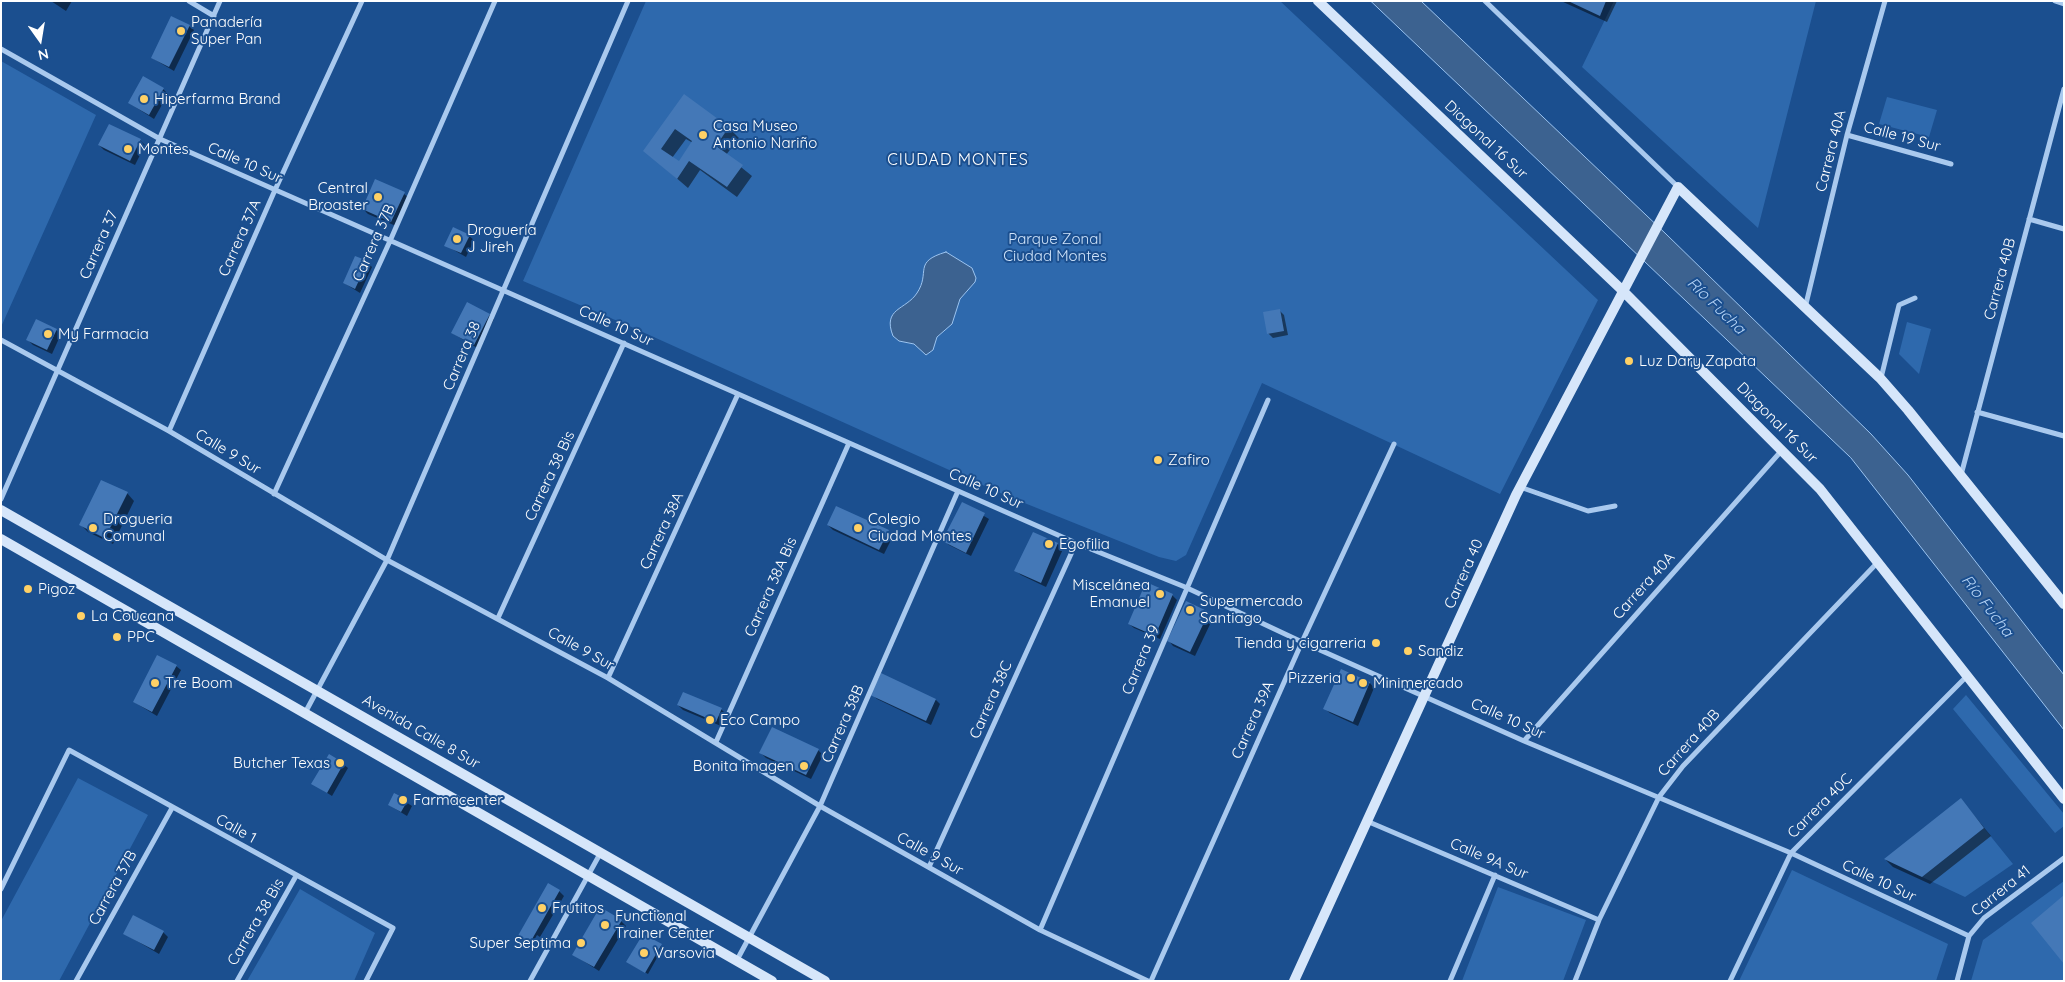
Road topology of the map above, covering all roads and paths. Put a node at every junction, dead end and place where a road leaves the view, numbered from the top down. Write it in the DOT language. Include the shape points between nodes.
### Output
graph roads {
  1 [pos="189,1"];
  2 [pos="220,1"];
  3 [pos="362,1"];
  4 [pos="495,1"];
  5 [pos="628,1"];
  6 [pos="1318,1"];
  7 [pos="1485,1"];
  8 [pos="1886,1"];
  9 [pos="2055,1"];
  10 [pos="2064,4"];
  11 [pos="214,16"];
  12 [pos="1,49"];
  13 [pos="2064,88"];
  14 [pos="1847,136"];
  15 [pos="160,140"];
  16 [pos="1951,164"];
  17 [pos="1678,187"];
  18 [pos="275,190"];
  19 [pos="2029,219"];
  20 [pos="2064,230"];
  21 [pos="390,241"];
  22 [pos="1622,290"];
  23 [pos="504,291"];
  24 [pos="1915,298"];
  25 [pos="1805,308"];
  26 [pos="1,340"];
  27 [pos="624,343"];
  28 [pos="57,371"];
  29 [pos="1880,378"];
  30 [pos="738,394"];
  31 [pos="1268,400"];
  32 [pos="1977,412"];
  33 [pos="169,430"];
  34 [pos="2064,436"];
  35 [pos="849,443"];
  36 [pos="1394,444"];
  37 [pos="1783,449"];
  38 [pos="1961,475"];
  39 [pos="1520,487"];
  40 [pos="958,490"];
  41 [pos="274,494"];
  42 [pos="1,498"];
  43 [pos="1615,506"];
  44 [pos="1,510"];
  45 [pos="1,539"];
  46 [pos="1076,543"];
  47 [pos="387,560"];
  48 [pos="1878,562"];
  49 [pos="1185,588"];
  50 [pos="2064,604"];
  51 [pos="498,618"];
  52 [pos="1302,642"];
  53 [pos="1967,676"];
  54 [pos="608,678"];
  55 [pos="316,690"];
  56 [pos="1426,696"];
  57 [pos="305,713"];
  58 [pos="1524,740"];
  59 [pos="716,742"];
  60 [pos="1659,797"];
  61 [pos="2064,799"];
  62 [pos="820,806"];
  63 [pos="172,808"];
  64 [pos="1369,822"];
  65 [pos="601,852"];
  66 [pos="1791,853"];
  67 [pos="2064,858"];
  68 [pos="929,867"];
  69 [pos="587,875"];
  70 [pos="1495,875"];
  71 [pos="296,876"];
  72 [pos="1,889"];
  73 [pos="1600,920"];
  74 [pos="1040,930"];
  75 [pos="1969,936"];
  76 [pos="750,937"];
  77 [pos="737,960"];
  78 [pos="76,981"];
  79 [pos="237,981"];
  80 [pos="366,981"];
  81 [pos="530,981"];
  82 [pos="772,981"];
  83 [pos="825,981"];
  84 [pos="1149,981"];
  85 [pos="1294,981"];
  86 [pos="1450,981"];
  87 [pos="1576,981"];
  88 [pos="1730,981"];
  89 [pos="1957,981"];
  1 -- 11 [label="street"];
  2 -- 11 [label="street, Carrera 37"];
  3 -- 18 [label="street, Carrera 37A"];
  4 -- 21 [label="street, Carrera 37B"];
  5 -- 23 [label="street, Carrera 38"];
  6 -- 22 [label="street, Diagonal 16 Sur"];
  7 -- 17 [label="street"];
  8 -- 14 [label="street, Carrera 40A"];
  9 -- 10 [label="street"];
  11 -- 15 [label="street, Carrera 37"];
  12 -- 15 [label="street, Calle 10 Sur"];
  13 -- 19 [label="street, Carrera 40B"];
  14 -- 16 [label="street, Calle 19 Sur"];
  14 -- 25 [label="street, Carrera 40A"];
  15 -- 18 [label="street, Calle 10 Sur"];
  15 -- 28 [label="street, Carrera 37"];
  17 -- 22 [label="street, Carrera 40"];
  17 -- 25 [label="street"];
  18 -- 21 [label="street, Calle 10 Sur"];
  18 -- 33 [label="street, Carrera 37A"];
  19 -- 20 [label="street"];
  19 -- 32 [label="street, Carrera 40B"];
  21 -- 23 [label="street, Calle 10 Sur"];
  21 -- 41 [label="street, Carrera 37B"];
  22 -- 37 [label="street, Diagonal 16 Sur"];
  22 -- 39 [label="street, Carrera 40"];
  23 -- 27 [label="street, Calle 10 Sur"];
  23 -- 47 [label="street, Carrera 38"];
  24 -- 29 [label="street" via="1899,304"];
  25 -- 29 [label="street"];
  26 -- 28 [label="street, Calle 9 Sur"];
  27 -- 30 [label="street, Calle 10 Sur"];
  27 -- 51 [label="street, Carrera 38 Bis"];
  28 -- 33 [label="street, Calle 9 Sur"];
  28 -- 42 [label="street, Carrera 37"];
  29 -- 38 [label="street"];
  30 -- 35 [label="street, Calle 10 Sur"];
  30 -- 54 [label="street, Carrera 38A"];
  31 -- 49 [label="street, Carrera 39"];
  32 -- 34 [label="street"];
  32 -- 38 [label="street, Carrera 40B"];
  33 -- 41 [label="street, Calle 9 Sur"];
  35 -- 40 [label="street, Calle 10 Sur"];
  35 -- 59 [label="street, Carrera 38A Bis"];
  36 -- 52 [label="street, Carrera 39A"];
  37 -- 48 [label="street, Diagonal 16 Sur" via="1820,488"];
  37 -- 58 [label="street, Carrera 40A"];
  38 -- 50 [label="street"];
  39 -- 43 [label="street" via="1588,511"];
  39 -- 56 [label="street, Carrera 40"];
  40 -- 46 [label="street, Calle 10 Sur"];
  40 -- 62 [label="street, Carrera 38B"];
  41 -- 47 [label="street, Calle 9 Sur"];
  44 -- 55 [label="street, Avenida Calle 8 Sur"];
  45 -- 57 [label="street"];
  46 -- 49 [label="street, Calle 10 Sur"];
  46 -- 68 [label="street, Carrera 38C"];
  47 -- 51 [label="street, Calle 9 Sur"];
  47 -- 55 [label="street, Carrera 38"];
  48 -- 53 [label="street, Diagonal 16 Sur"];
  48 -- 60 [label="street, Carrera 40B" via="1682,766"];
  49 -- 52 [label="street, Calle 10 Sur"];
  49 -- 74 [label="street, Carrera 39"];
  51 -- 54 [label="street, Calle 9 Sur"];
  52 -- 56 [label="street, Calle 10 Sur"];
  52 -- 84 [label="street, Carrera 39A"];
  53 -- 61 [label="street, Diagonal 16 Sur"];
  53 -- 66 [label="street, Carrera 40C"];
  54 -- 59 [label="street, Calle 9 Sur"];
  55 -- 57 [label="street, Carrera 38"];
  55 -- 65 [label="street, Avenida Calle 8 Sur"];
  56 -- 58 [label="street, Calle 10 Sur"];
  56 -- 64 [label="street, Carrera 40"];
  57 -- 69 [label="street"];
  58 -- 60 [label="street, Calle 10 Sur"];
  59 -- 62 [label="street, Calle 9 Sur"];
  60 -- 66 [label="street, Calle 10 Sur"];
  60 -- 73 [label="street, Carrera 40B"];
  62 -- 68 [label="street, Calle 9 Sur"];
  62 -- 76 [label="street, Carrera 38B"];
  63 -- 71 [label="street, Calle 1"];
  63 -- 72 [label="street, Calle 1" via="69,750"];
  63 -- 78 [label="street, Carrera 37B"];
  64 -- 70 [label="street, Calle 9A Sur"];
  64 -- 85 [label="street, Carrera 40"];
  65 -- 69 [label="street"];
  65 -- 76 [label="street, Avenida Calle 8 Sur"];
  66 -- 75 [label="street, Calle 10 Sur"];
  66 -- 88 [label="street, Carrera 40C"];
  67 -- 75 [label="street, Carrera 41" via="1984,918"];
  68 -- 74 [label="street, Calle 9 Sur"];
  69 -- 77 [label="street"];
  69 -- 81 [label="street"];
  70 -- 73 [label="street, Calle 9A Sur"];
  70 -- 86 [label="street"];
  71 -- 79 [label="street, Carrera 38 Bis"];
  71 -- 80 [label="street, Calle 1" via="393,928"];
  73 -- 87 [label="street, Carrera 40B"];
  74 -- 84 [label="street, Calle 9 Sur"];
  75 -- 89 [label="street, Carrera 41"];
  76 -- 77 [label="street, Carrera 38B"];
  76 -- 83 [label="street, Avenida Calle 8 Sur"];
  77 -- 82 [label="street"];
}
